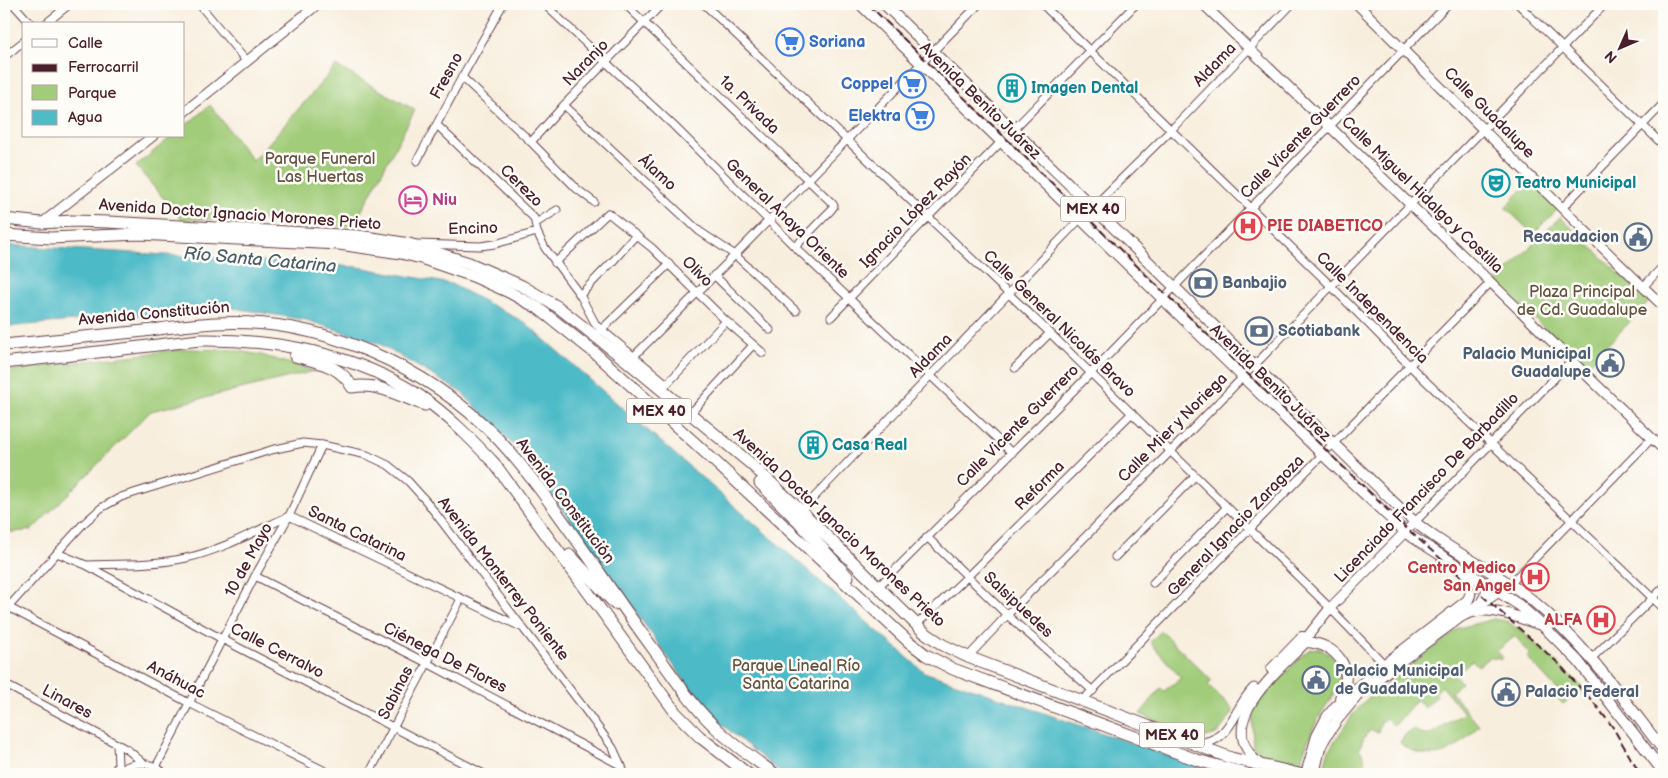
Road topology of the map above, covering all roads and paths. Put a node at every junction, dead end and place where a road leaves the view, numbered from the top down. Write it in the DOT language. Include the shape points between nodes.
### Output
graph roads {
  1 [pos="13,4"];
  2 [pos="70,4"];
  3 [pos="199,4"];
  4 [pos="318,4"];
  5 [pos="503,4"];
  6 [pos="544,4"];
  7 [pos="625,4"];
  8 [pos="662,4"];
  9 [pos="704,4"];
  10 [pos="860,4"];
  11 [pos="884,4"];
  12 [pos="979,4"];
  13 [pos="1042,4"];
  14 [pos="1136,4"];
  15 [pos="1203,4"];
  16 [pos="1292,4"];
  17 [pos="1357,4"];
  18 [pos="1448,4"];
  19 [pos="1518,4"];
  20 [pos="1605,4"];
  21 [pos="29,22"];
  22 [pos="48,22"];
  23 [pos="644,22"];
  24 [pos="22,43"];
  25 [pos="1563,47"];
  26 [pos="1250,49"];
  27 [pos="1404,49"];
  28 [pos="933,51"];
  29 [pos="1090,51"];
  30 [pos="4,57"];
  31 [pos="247,62"];
  32 [pos="605,62"];
  33 [pos="921,64"];
  34 [pos="462,77"];
  35 [pos="1664,103"];
  36 [pos="564,104"];
  37 [pos="185,111"];
  38 [pos="437,124"];
  39 [pos="1642,125"];
  40 [pos="1330,126"];
  41 [pos="1013,130"];
  42 [pos="1171,130"];
  43 [pos="1484,130"];
  44 [pos="150,138"];
  45 [pos="847,139"];
  46 [pos="531,142"];
  47 [pos="1001,142"];
  48 [pos="1664,146"];
  49 [pos="417,161"];
  50 [pos="808,180"];
  51 [pos="594,202"];
  52 [pos="1411,205"];
  53 [pos="1092,208"];
  54 [pos="1251,208"];
  55 [pos="1562,208"];
  56 [pos="557,210"];
  57 [pos="929,218"];
  58 [pos="4,219"];
  59 [pos="1080,219"];
  60 [pos="768,220"];
  61 [pos="536,223"];
  62 [pos="42,224"];
  63 [pos="537,232"];
  64 [pos="4,235"];
  65 [pos="636,235"];
  66 [pos="409,244"];
  67 [pos="795,248"];
  68 [pos="735,255"];
  69 [pos="555,263"];
  70 [pos="669,264"];
  71 [pos="1664,265"];
  72 [pos="714,275"];
  73 [pos="1490,283"];
  74 [pos="1331,286"];
  75 [pos="1174,287"];
  76 [pos="1643,287"];
  77 [pos="697,292"];
  78 [pos="580,294"];
  79 [pos="1010,294"];
  80 [pos="849,298"];
  81 [pos="1162,299"];
  82 [pos="1664,307"];
  83 [pos="796,311"];
  84 [pos="831,317"];
  85 [pos="726,320"];
  86 [pos="770,330"];
  87 [pos="598,333"];
  88 [pos="1050,333"];
  89 [pos="266,344"];
  90 [pos="4,345"];
  91 [pos="753,345"];
  92 [pos="764,353"];
  93 [pos="631,359"];
  94 [pos="1571,361"];
  95 [pos="4,363"];
  96 [pos="1254,365"];
  97 [pos="1410,366"];
  98 [pos="1015,368"];
  99 [pos="1091,373"];
  100 [pos="930,376"];
  101 [pos="1243,377"];
  102 [pos="664,387"];
  103 [pos="438,409"];
  104 [pos="1132,413"];
  105 [pos="690,414"];
  106 [pos="703,424"];
  107 [pos="1652,438"];
  108 [pos="1491,444"];
  109 [pos="322,445"];
  110 [pos="1334,445"];
  111 [pos="1664,450"];
  112 [pos="1170,451"];
  113 [pos="1012,453"];
  114 [pos="1323,455"];
  115 [pos="1195,476"];
  116 [pos="1227,507"];
  117 [pos="801,511"];
  118 [pos="289,516"];
  119 [pos="1572,521"];
  120 [pos="1415,522"];
  121 [pos="543,528"];
  122 [pos="1250,530"];
  123 [pos="1406,533"];
  124 [pos="926,537"];
  125 [pos="68,540"];
  126 [pos="57,553"];
  127 [pos="1115,556"];
  128 [pos="71,557"];
  129 [pos="86,565"];
  130 [pos="1463,569"];
  131 [pos="1488,571"];
  132 [pos="255,576"];
  133 [pos="967,577"];
  134 [pos="1153,583"];
  135 [pos="1510,584"];
  136 [pos="1489,586"];
  137 [pos="878,587"];
  138 [pos="1664,587"];
  139 [pos="1500,592"];
  140 [pos="1653,598"];
  141 [pos="461,599"];
  142 [pos="1481,604"];
  143 [pos="1330,608"];
  144 [pos="6,609"];
  145 [pos="1664,609"];
  146 [pos="1007,615"];
  147 [pos="1462,616"];
  148 [pos="885,620"];
  149 [pos="635,624"];
  150 [pos="916,625"];
  151 [pos="1543,626"];
  152 [pos="524,628"];
  153 [pos="222,639"];
  154 [pos="1305,639"];
  155 [pos="968,656"];
  156 [pos="1592,658"];
  157 [pos="427,664"];
  158 [pos="1387,667"];
  159 [pos="4,684"];
  160 [pos="1093,691"];
  161 [pos="1083,700"];
  162 [pos="189,703"];
  163 [pos="1336,706"];
  164 [pos="394,726"];
  165 [pos="117,744"];
  166 [pos="1194,744"];
  167 [pos="1317,747"];
  168 [pos="1664,750"];
  169 [pos="1653,759"];
  170 [pos="143,763"];
  171 [pos="622,766"];
  172 [pos="1262,766"];
  173 [pos="156,767"];
  174 [pos="1664,773"];
  175 [pos="115,774"];
  176 [pos="164,774"];
  177 [pos="332,774"];
  178 [pos="369,774"];
  179 [pos="484,774"];
  180 [pos="625,774"];
  181 [pos="748,774"];
  182 [pos="775,774"];
  183 [pos="1247,774"];
  184 [pos="1300,774"];
  185 [pos="1306,774"];
  186 [pos="1314,774"];
  1 -- 21 [label="street"];
  2 -- 22 [label="street"];
  3 -- 31 [label="street"];
  4 -- 31 [label="street"];
  5 -- 34 [label="street, Fresno"];
  6 -- 32 [label="street, General Anaya Oriente"];
  7 -- 23 [label="street, 1a. Privada"];
  8 -- 23 [label="street, Naranjo"];
  9 -- 45 [label="street, Calle General Nicolás Bravo"];
  10 -- 33 [label="main road, Avenida Benito Juárez / MEX 40"];
  11 -- 28 [label="main road, Avenida Benito Juárez / MEX 40"];
  12 -- 28 [label="street"];
  13 -- 29 [label="street, Calle Independencia"];
  14 -- 29 [label="street"];
  15 -- 26 [label="street, Calle Miguel Hidalgo y Costilla"];
  16 -- 26 [label="street, Aldama"];
  17 -- 27 [label="street, Calle Guadalupe"];
  18 -- 27 [label="street, Calle Vicente Guerrero"];
  19 -- 25 [label="street"];
  20 -- 25 [label="street, Calle Mier y Noriega"];
  23 -- 32 [label="street, Naranjo"];
  23 -- 50 [label="street, 1a. Privada"];
  24 -- 30 [label="street"];
  25 -- 39 [label="street"];
  25 -- 43 [label="street, Calle Mier y Noriega"];
  26 -- 40 [label="street, Calle Miguel Hidalgo y Costilla"];
  26 -- 42 [label="street, Aldama"];
  27 -- 40 [label="street, Calle Vicente Guerrero"];
  27 -- 43 [label="street, Calle Guadalupe"];
  28 -- 33 [label="street"];
  28 -- 41 [label="main road, Avenida Benito Juárez / MEX 40"];
  29 -- 41 [label="street"];
  29 -- 42 [label="street, Calle Independencia"];
  31 -- 37 [label="street"];
  32 -- 36 [label="street, Naranjo"];
  32 -- 60 [label="street, General Anaya Oriente"];
  33 -- 45 [label="street"];
  33 -- 47 [label="main road, Avenida Benito Juárez / MEX 40"];
  34 -- 38 [label="street, Fresno"];
  34 -- 46 [label="street"];
  35 -- 39 [label="street"];
  36 -- 46 [label="street, Naranjo"];
  36 -- 68 [label="street, Álamo" via="699,231"];
  38 -- 49 [label="street, Fresno"];
  38 -- 61 [label="street, Cerezo" via="530,213"];
  39 -- 48 [label="street"];
  39 -- 55 [label="street"];
  40 -- 52 [label="street, Calle Miguel Hidalgo y Costilla"];
  40 -- 54 [label="street, Calle Vicente Guerrero"];
  41 -- 53 [label="main road, Avenida Benito Juárez / MEX 40"];
  42 -- 53 [label="street, Aldama"];
  42 -- 54 [label="street, Calle Independencia"];
  43 -- 52 [label="street, Calle Mier y Noriega"];
  43 -- 55 [label="street, Calle Guadalupe"];
  44 -- 62 [label="street"];
  45 -- 50 [label="street"];
  45 -- 57 [label="street, Calle General Nicolás Bravo"];
  46 -- 51 [label="street"];
  47 -- 57 [label="street, Ignacio López Rayón"];
  47 -- 59 [label="main road, Avenida Benito Juárez / MEX 40"];
  50 -- 60 [label="street"];
  50 -- 67 [label="street, 1a. Privada" via="832,203 833,208"];
  52 -- 73 [label="street, Calle Miguel Hidalgo y Costilla"];
  52 -- 74 [label="street, Calle Mier y Noriega"];
  53 -- 75 [label="main road, Avenida Benito Juárez / MEX 40"];
  54 -- 74 [label="street, Calle Independencia"];
  54 -- 75 [label="street, Calle Vicente Guerrero"];
  55 -- 76 [label="street, Calle Guadalupe"];
  56 -- 61 [label="street"];
  57 -- 79 [label="street, Calle General Nicolás Bravo"];
  57 -- 80 [label="street, Ignacio López Rayón"];
  58 -- 62 [label="highway, Avenida Doctor Ignacio Morones Prieto / MEX 40"];
  59 -- 79 [label="street, Aldama"];
  59 -- 81 [label="main road, Avenida Benito Juárez / MEX 40"];
  60 -- 67 [label="street, General Anaya Oriente"];
  60 -- 68 [label="street"];
  61 -- 63 [label="street, Cerezo"];
  62 -- 66 [label="highway, Avenida Doctor Ignacio Morones Prieto / MEX 40" via="72,221 165,225 358,236"];
  63 -- 66 [label="street, Encino" via="495,244"];
  63 -- 69 [label="street, Cerezo"];
  64 -- 148 [label="highway, Avenida Doctor Ignacio Morones Prieto / MEX 40" via="51,238 139,234 339,244 422,258 473,276 538,308 595,353"];
  65 -- 69 [label="street, Olivo" via="608,213"];
  65 -- 70 [label="street, Olivo"];
  65 -- 78 [label="street"];
  66 -- 87 [label="highway, Avenida Doctor Ignacio Morones Prieto / MEX 40" via="469,263 522,286"];
  67 -- 80 [label="street, General Anaya Oriente"];
  68 -- 72 [label="street"];
  68 -- 83 [label="street, Álamo"];
  69 -- 78 [label="street, Cerezo"];
  70 -- 77 [label="street, Olivo"];
  70 -- 87 [label="street"];
  71 -- 76 [label="street"];
  72 -- 77 [label="street"];
  72 -- 86 [label="street"];
  73 -- 94 [label="street, Calle Miguel Hidalgo y Costilla"];
  73 -- 97 [label="street, General Ignacio Zaragoza"];
  74 -- 96 [label="street, Calle Mier y Noriega"];
  74 -- 97 [label="street, Calle Independencia"];
  75 -- 81 [label="street, Calle Vicente Guerrero"];
  75 -- 96 [label="main road, Avenida Benito Juárez / MEX 40"];
  76 -- 82 [label="street, Calle Guadalupe"];
  77 -- 85 [label="street, Olivo"];
  77 -- 93 [label="street"];
  78 -- 87 [label="street, Cerezo"];
  79 -- 88 [label="street, Calle General Nicolás Bravo"];
  79 -- 100 [label="street, Aldama"];
  80 -- 84 [label="street, Ignacio López Rayón"];
  80 -- 100 [label="street, General Anaya Oriente"];
  81 -- 99 [label="street, Calle Vicente Guerrero"];
  81 -- 101 [label="main road, Avenida Benito Juárez / MEX 40"];
  85 -- 91 [label="street, Olivo"];
  85 -- 102 [label="street"];
  87 -- 93 [label="highway, Avenida Doctor Ignacio Morones Prieto / MEX 40"];
  88 -- 98 [label="street"];
  88 -- 99 [label="street, Calle General Nicolás Bravo"];
  89 -- 95 [label="highway, Avenida Constitución" via="200,340"];
  89 -- 103 [label="highway, Avenida Constitución" via="368,368 404,386"];
  89 -- 103 [label="highway" via="334,368 352,386 377,387"];
  90 -- 149 [label="highway, Avenida Constitución" via="235,323 310,333 347,343 383,358 449,397 497,439 559,515"];
  91 -- 92 [label="street, Olivo"];
  91 -- 105 [label="street"];
  93 -- 102 [label="highway, Avenida Doctor Ignacio Morones Prieto / MEX 40"];
  94 -- 107 [label="street, Calle Miguel Hidalgo y Costilla"];
  94 -- 108 [label="street, Licenciado Francisco De Barbadillo"];
  96 -- 101 [label="street, Calle Mier y Noriega"];
  96 -- 110 [label="main road, Avenida Benito Juárez / MEX 40"];
  97 -- 108 [label="street, Calle Independencia"];
  97 -- 110 [label="street, General Ignacio Zaragoza"];
  99 -- 104 [label="street, Calle General Nicolás Bravo"];
  99 -- 113 [label="street, Calle Vicente Guerrero"];
  100 -- 113 [label="street, General Anaya Oriente"];
  100 -- 117 [label="street, Aldama"];
  101 -- 112 [label="street, Calle Mier y Noriega"];
  101 -- 114 [label="main road, Avenida Benito Juárez / MEX 40"];
  102 -- 105 [label="highway, Avenida Doctor Ignacio Morones Prieto / MEX 40"];
  103 -- 121 [label="highway, Avenida Constitución" via="494,463"];
  104 -- 112 [label="street, Calle General Nicolás Bravo"];
  104 -- 133 [label="street, Reforma"];
  105 -- 106 [label="highway, Avenida Doctor Ignacio Morones Prieto / MEX 40"];
  106 -- 117 [label="highway, Avenida Doctor Ignacio Morones Prieto / MEX 40"];
  106 -- 148 [label="highway" via="799,522"];
  107 -- 111 [label="street, Calle Miguel Hidalgo y Costilla"];
  107 -- 119 [label="street"];
  108 -- 119 [label="street, Calle Independencia"];
  108 -- 120 [label="street, Licenciado Francisco De Barbadillo"];
  109 -- 118 [label="street, 10 de Mayo"];
  109 -- 125 [label="street, Avenida Monterrey Poniente" via="303,443 271,450 121,497 101,508"];
  109 -- 152 [label="street, Avenida Monterrey Poniente" via="367,455 408,480"];
  110 -- 114 [label="street, General Ignacio Zaragoza"];
  110 -- 120 [label="main road, Avenida Benito Juárez / MEX 40"];
  112 -- 115 [label="street, Calle General Nicolás Bravo"];
  112 -- 146 [label="street, Calle Mier y Noriega"];
  113 -- 124 [label="street, Calle Vicente Guerrero"];
  114 -- 122 [label="street, General Ignacio Zaragoza"];
  114 -- 123 [label="main road, Avenida Benito Juárez / MEX 40"];
  115 -- 116 [label="street, Calle General Nicolás Bravo"];
  115 -- 127 [label="street"];
  116 -- 122 [label="street, Calle General Nicolás Bravo"];
  116 -- 134 [label="street"];
  117 -- 137 [label="highway, Avenida Doctor Ignacio Morones Prieto / MEX 40"];
  118 -- 129 [label="street, Santa Catarina" via="207,552 185,558 152,563"];
  118 -- 132 [label="street, 10 de Mayo"];
  118 -- 141 [label="street, Santa Catarina"];
  119 -- 135 [label="street"];
  119 -- 140 [label="street, Calle Independencia"];
  120 -- 123 [label="street, Licenciado Francisco De Barbadillo"];
  120 -- 131 [label="main road, Avenida Benito Juárez / MEX 40"];
  121 -- 149 [label="highway"];
  121 -- 181 [label="highway, Avenida Constitución" via="676,713 707,743"];
  122 -- 143 [label="street, Calle General Nicolás Bravo"];
  122 -- 160 [label="street, General Ignacio Zaragoza"];
  123 -- 130 [label="main road, Avenida Benito Juárez / MEX 40"];
  123 -- 143 [label="street, Licenciado Francisco De Barbadillo"];
  124 -- 133 [label="street, Salsipuedes"];
  124 -- 137 [label="street, Calle Vicente Guerrero"];
  125 -- 126 [label="street, Avenida Monterrey Poniente"];
  125 -- 128 [label="street"];
  126 -- 128 [label="street, Calle Cerralvo"];
  126 -- 144 [label="street, Avenida Monterrey Poniente"];
  128 -- 129 [label="street, Calle Cerralvo"];
  129 -- 153 [label="street, Calle Cerralvo"];
  130 -- 136 [label="main road, Avenida Benito Juárez / MEX 40"];
  130 -- 158 [label="main road" via="1472,592 1468,600"];
  131 -- 135 [label="main road, Avenida Benito Juárez / MEX 40"];
  131 -- 136 [label="main road"];
  132 -- 153 [label="street, 10 de Mayo"];
  132 -- 157 [label="street, Ciénega De Flores"];
  133 -- 146 [label="street, Salsipuedes"];
  133 -- 150 [label="street, Reforma"];
  135 -- 139 [label="main road"];
  135 -- 156 [label="main road, Avenida Benito Juárez / MEX 40" via="1550,616"];
  136 -- 139 [label="main road, Avenida Benito Juárez / MEX 40"];
  136 -- 142 [label="main road"];
  137 -- 150 [label="highway, Avenida Doctor Ignacio Morones Prieto / MEX 40"];
  138 -- 140 [label="street"];
  139 -- 142 [label="main road"];
  139 -- 151 [label="main road, Avenida Benito Juárez / MEX 40"];
  140 -- 145 [label="street, Calle Independencia"];
  140 -- 156 [label="street"];
  141 -- 152 [label="street, Santa Catarina"];
  141 -- 157 [label="street, Sabinas"];
  142 -- 147 [label="main road"];
  143 -- 154 [label="street, Licenciado Francisco De Barbadillo"];
  143 -- 158 [label="street, Calle General Nicolás Bravo"];
  144 -- 162 [label="street, Anáhuac"];
  146 -- 155 [label="street, Calle Mier y Noriega"];
  146 -- 160 [label="street, Salsipuedes"];
  147 -- 151 [label="main road" via="1494,610"];
  147 -- 158 [label="main road"];
  148 -- 183 [label="highway, Avenida Doctor Ignacio Morones Prieto / MEX 40" via="926,655 952,669 1197,760"];
  149 -- 182 [label="highway, Avenida Constitución" via="703,715"];
  150 -- 155 [label="highway, Avenida Doctor Ignacio Morones Prieto / MEX 40" via="943,645"];
  151 -- 169 [label="main road, Avenida Benito Juárez / MEX 40" via="1578,661"];
  152 -- 171 [label="street, Avenida Monterrey Poniente" via="613,748"];
  153 -- 162 [label="street, 10 de Mayo"];
  153 -- 164 [label="street, Calle Cerralvo"];
  154 -- 163 [label="main road" via="1328,648 1343,664 1346,681"];
  154 -- 166 [label="street, Licenciado Francisco De Barbadillo" via="1251,691 1223,734 1211,741"];
  154 -- 172 [label="street, Licenciado Francisco De Barbadillo" via="1251,700 1246,713 1244,742"];
  155 -- 161 [label="highway, Avenida Doctor Ignacio Morones Prieto / MEX 40"];
  156 -- 168 [label="main road, Avenida Benito Juárez / MEX 40"];
  157 -- 164 [label="street, Sabinas"];
  157 -- 171 [label="street, Ciénega De Flores"];
  158 -- 163 [label="main road"];
  158 -- 167 [label="main road" via="1350,703"];
  159 -- 165 [label="street, Linares"];
  160 -- 161 [label="street, General Ignacio Zaragoza"];
  161 -- 166 [label="highway, Avenida Doctor Ignacio Morones Prieto / MEX 40"];
  162 -- 173 [label="street, 10 de Mayo"];
  162 -- 177 [label="street, Anáhuac"];
  163 -- 167 [label="main road" via="1322,726"];
  164 -- 178 [label="street, Sabinas"];
  164 -- 179 [label="street, Calle Cerralvo"];
  165 -- 170 [label="street, Linares"];
  165 -- 175 [label="street"];
  166 -- 172 [label="highway, Avenida Doctor Ignacio Morones Prieto / MEX 40"];
  167 -- 185 [label="main road"];
  167 -- 186 [label="main road"];
  168 -- 169 [label="street"];
  169 -- 174 [label="main road, Avenida Benito Juárez / MEX 40"];
  170 -- 173 [label="street"];
  170 -- 175 [label="street" via="132,764"];
  171 -- 180 [label="street, Avenida Monterrey Poniente"];
  172 -- 184 [label="highway, Avenida Doctor Ignacio Morones Prieto / MEX 40"];
  173 -- 176 [label="street"];
}
